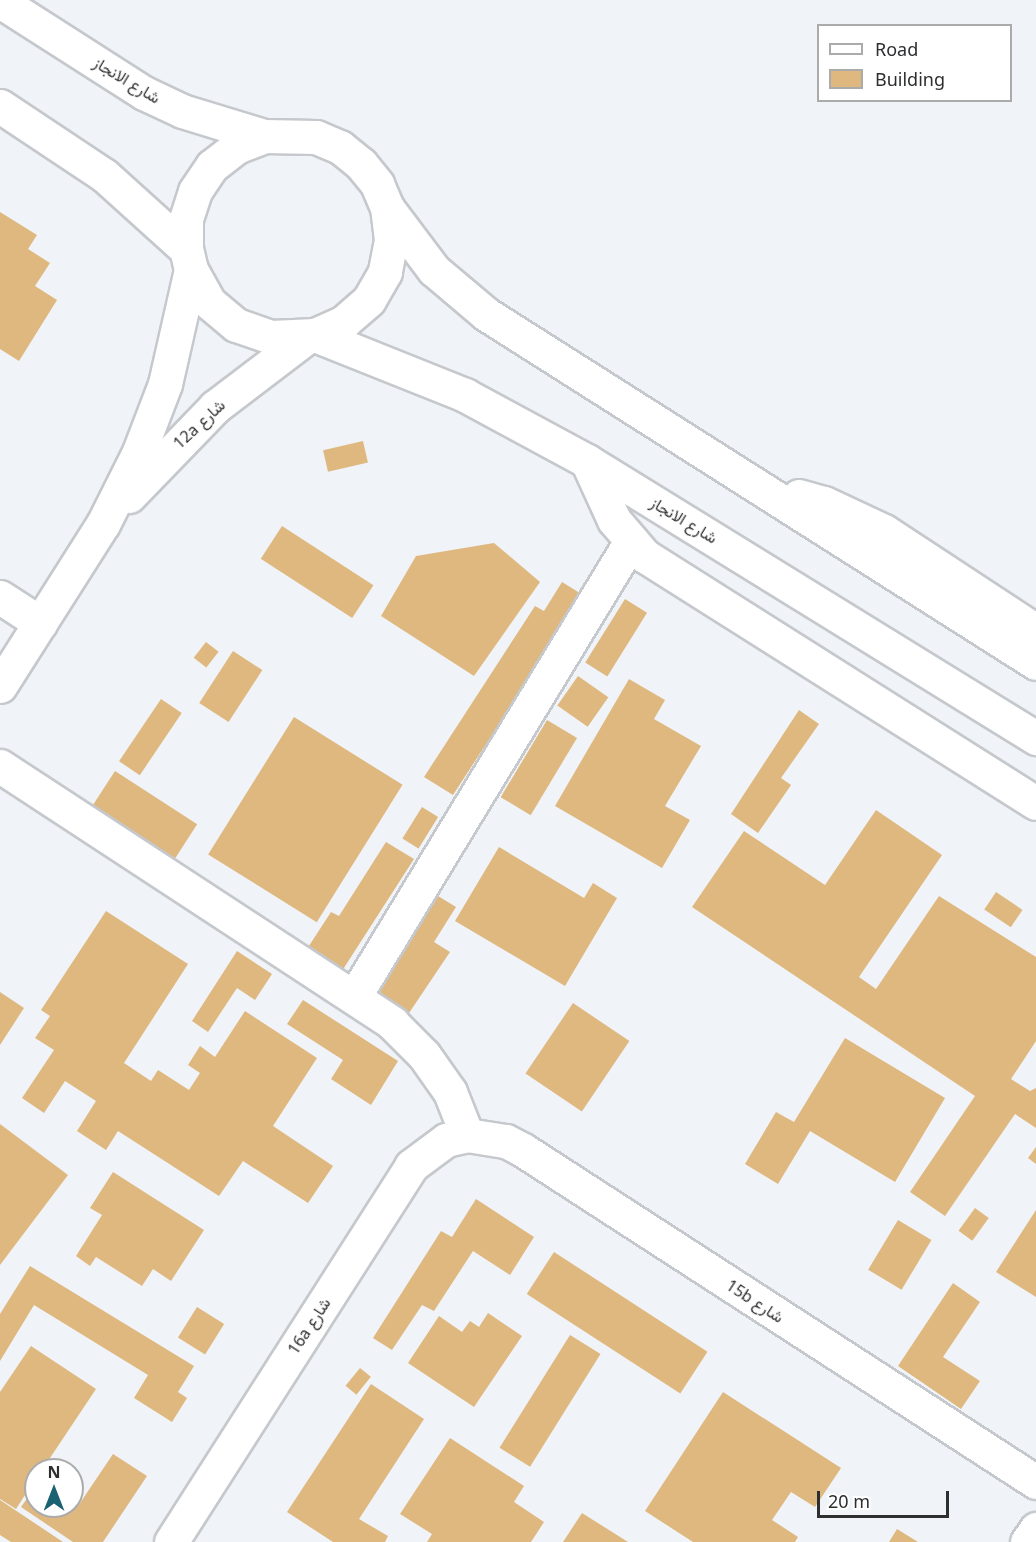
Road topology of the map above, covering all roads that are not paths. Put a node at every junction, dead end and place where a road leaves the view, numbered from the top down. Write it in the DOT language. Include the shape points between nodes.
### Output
graph roads {
  1 [pos="4,2"];
  2 [pos="0,106"];
  3 [pos="264,136"];
  4 [pos="387,207"];
  5 [pos="188,260"];
  6 [pos="311,336"];
  7 [pos="587,461"];
  8 [pos="759,485"];
  9 [pos="103,524"];
  10 [pos="631,541"];
  11 [pos="0,597"];
  12 [pos="40,623"];
  13 [pos="1036,631"];
  14 [pos="1036,663"];
  15 [pos="0,686"];
  16 [pos="1036,738"];
  17 [pos="0,766"];
  18 [pos="1036,803"];
  19 [pos="354,997"];
  20 [pos="467,1135"];
  21 [pos="1036,1482"];
  22 [pos="1036,1529"];
  23 [pos="171,1542"];
  24 [pos="1028,1542"];
  1 -- 3 [label="street, شارع الانجاز" via="144,93 223,126"];
  2 -- 5 [label="street" via="104,175"];
  3 -- 4 [label="street" via="316,137 340,147 361,164"];
  3 -- 5 [label="street" via="236,147 212,166 201,182 186,219"];
  4 -- 6 [label="street" via="391,240 384,272 369,300 344,322"];
  4 -- 8 [label="street" via="434,270 477,308"];
  5 -- 6 [label="street" via="209,302 236,325 271,337"];
  5 -- 9 [label="street, 12a شارع" via="154,419"];
  6 -- 7 [label="street, شارع الانجاز" via="465,395"];
  6 -- 9 [label="street, 12a شارع" via="216,407"];
  7 -- 10 [label="street" via="601,496"];
  7 -- 16 [label="street, شارع الانجاز"];
  8 -- 13 [label="street" via="824,503 884,531"];
  8 -- 14 [label="street"];
  9 -- 12 [label="street, 12a شارع"];
  10 -- 18 [label="street" via="645,556"];
  10 -- 19 [label="street"];
  11 -- 12 [label="street"];
  12 -- 15 [label="street, 12a شارع"];
  17 -- 19 [label="street"];
  19 -- 20 [label="street" via="392,1023 424,1055 450,1092"];
  20 -- 21 [label="street, 15b شارع" via="506,1142 523,1150"];
  20 -- 23 [label="street, 16a شارع" via="446,1140 411,1166"];
  22 -- 24 [label="street"];
}
